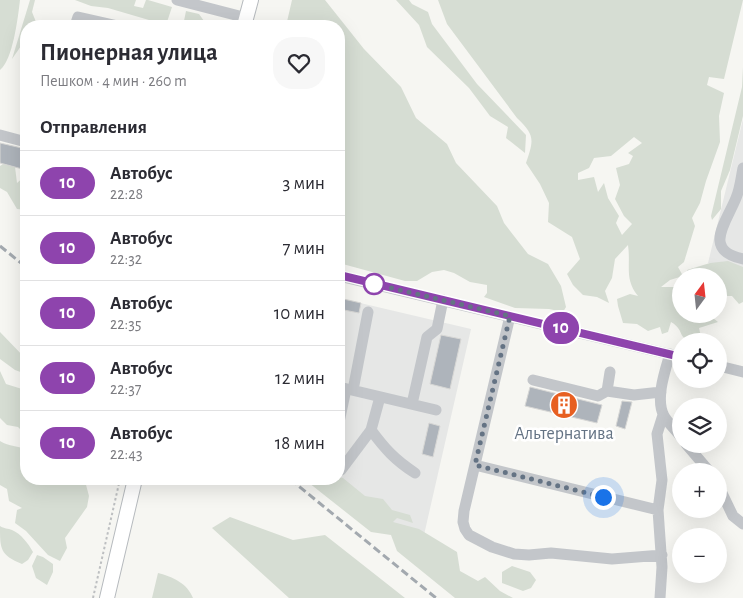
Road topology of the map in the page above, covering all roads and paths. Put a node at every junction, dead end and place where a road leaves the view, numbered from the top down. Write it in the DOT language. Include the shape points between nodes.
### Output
graph roads {
  1 [pos="179,0"];
  2 [pos="251,0"];
  3 [pos="77,20"];
  4 [pos="91,20"];
  5 [pos="240,20"];
  6 [pos="246,20"];
  7 [pos="0,135"];
  8 [pos="20,140"];
  9 [pos="743,168"];
  10 [pos="740,198"];
  11 [pos="743,259"];
  12 [pos="345,277"];
  13 [pos="443,300"];
  14 [pos="368,312"];
  15 [pos="510,316"];
  16 [pos="672,354"];
  17 [pos="672,363"];
  18 [pos="727,368"];
  19 [pos="610,372"];
  20 [pos="743,372"];
  21 [pos="533,380"];
  22 [pos="346,389"];
  23 [pos="607,391"];
  24 [pos="662,392"];
  25 [pos="380,397"];
  26 [pos="412,404"];
  27 [pos="436,410"];
  28 [pos="663,415"];
  29 [pos="672,426"];
  30 [pos="372,430"];
  31 [pos="694,453"];
  32 [pos="702,463"];
  33 [pos="345,465"];
  34 [pos="475,465"];
  35 [pos="415,473"];
  36 [pos="119,485"];
  37 [pos="134,485"];
  38 [pos="727,504"];
  39 [pos="658,510"];
  40 [pos="743,524"];
  41 [pos="662,555"];
  42 [pos="93,598"];
  43 [pos="107,598"];
  44 [pos="660,598"];
  1 -- 5 [label="street"];
  2 -- 6 [label="main road"];
  3 -- 4 [label="street" via="78,17"];
  7 -- 8 [label="street"];
  9 -- 10 [label="street"];
  10 -- 11 [label="street" via="720,233 720,245 724,251"];
  12 -- 13 [label="street"];
  13 -- 15 [label="street"];
  13 -- 26 [label="street" via="437,329 427,337"];
  14 -- 22 [label="street"];
  15 -- 16 [label="street"];
  15 -- 34 [label="street"];
  17 -- 24 [label="street" via="662,382"];
  18 -- 20 [label="street"];
  19 -- 23 [label="street"];
  21 -- 23 [label="street" via="598,396"];
  22 -- 25 [label="street"];
  23 -- 24 [label="street" via="634,395"];
  24 -- 28 [label="street"];
  25 -- 26 [label="street"];
  25 -- 30 [label="street"];
  26 -- 27 [label="street"];
  28 -- 29 [label="street"];
  28 -- 39 [label="street" via="657,434 662,480"];
  30 -- 33 [label="street"];
  30 -- 35 [label="street" via="387,452"];
  31 -- 32 [label="street"];
  34 -- 39 [label="street"];
  34 -- 41 [label="street" via="463,522 469,535 479,542 521,555 551,553 612,559"];
  36 -- 42 [label="path"];
  37 -- 43 [label="main road"];
  38 -- 40 [label="street" via="733,516"];
  39 -- 41 [label="street"];
  41 -- 44 [label="street"];
}
